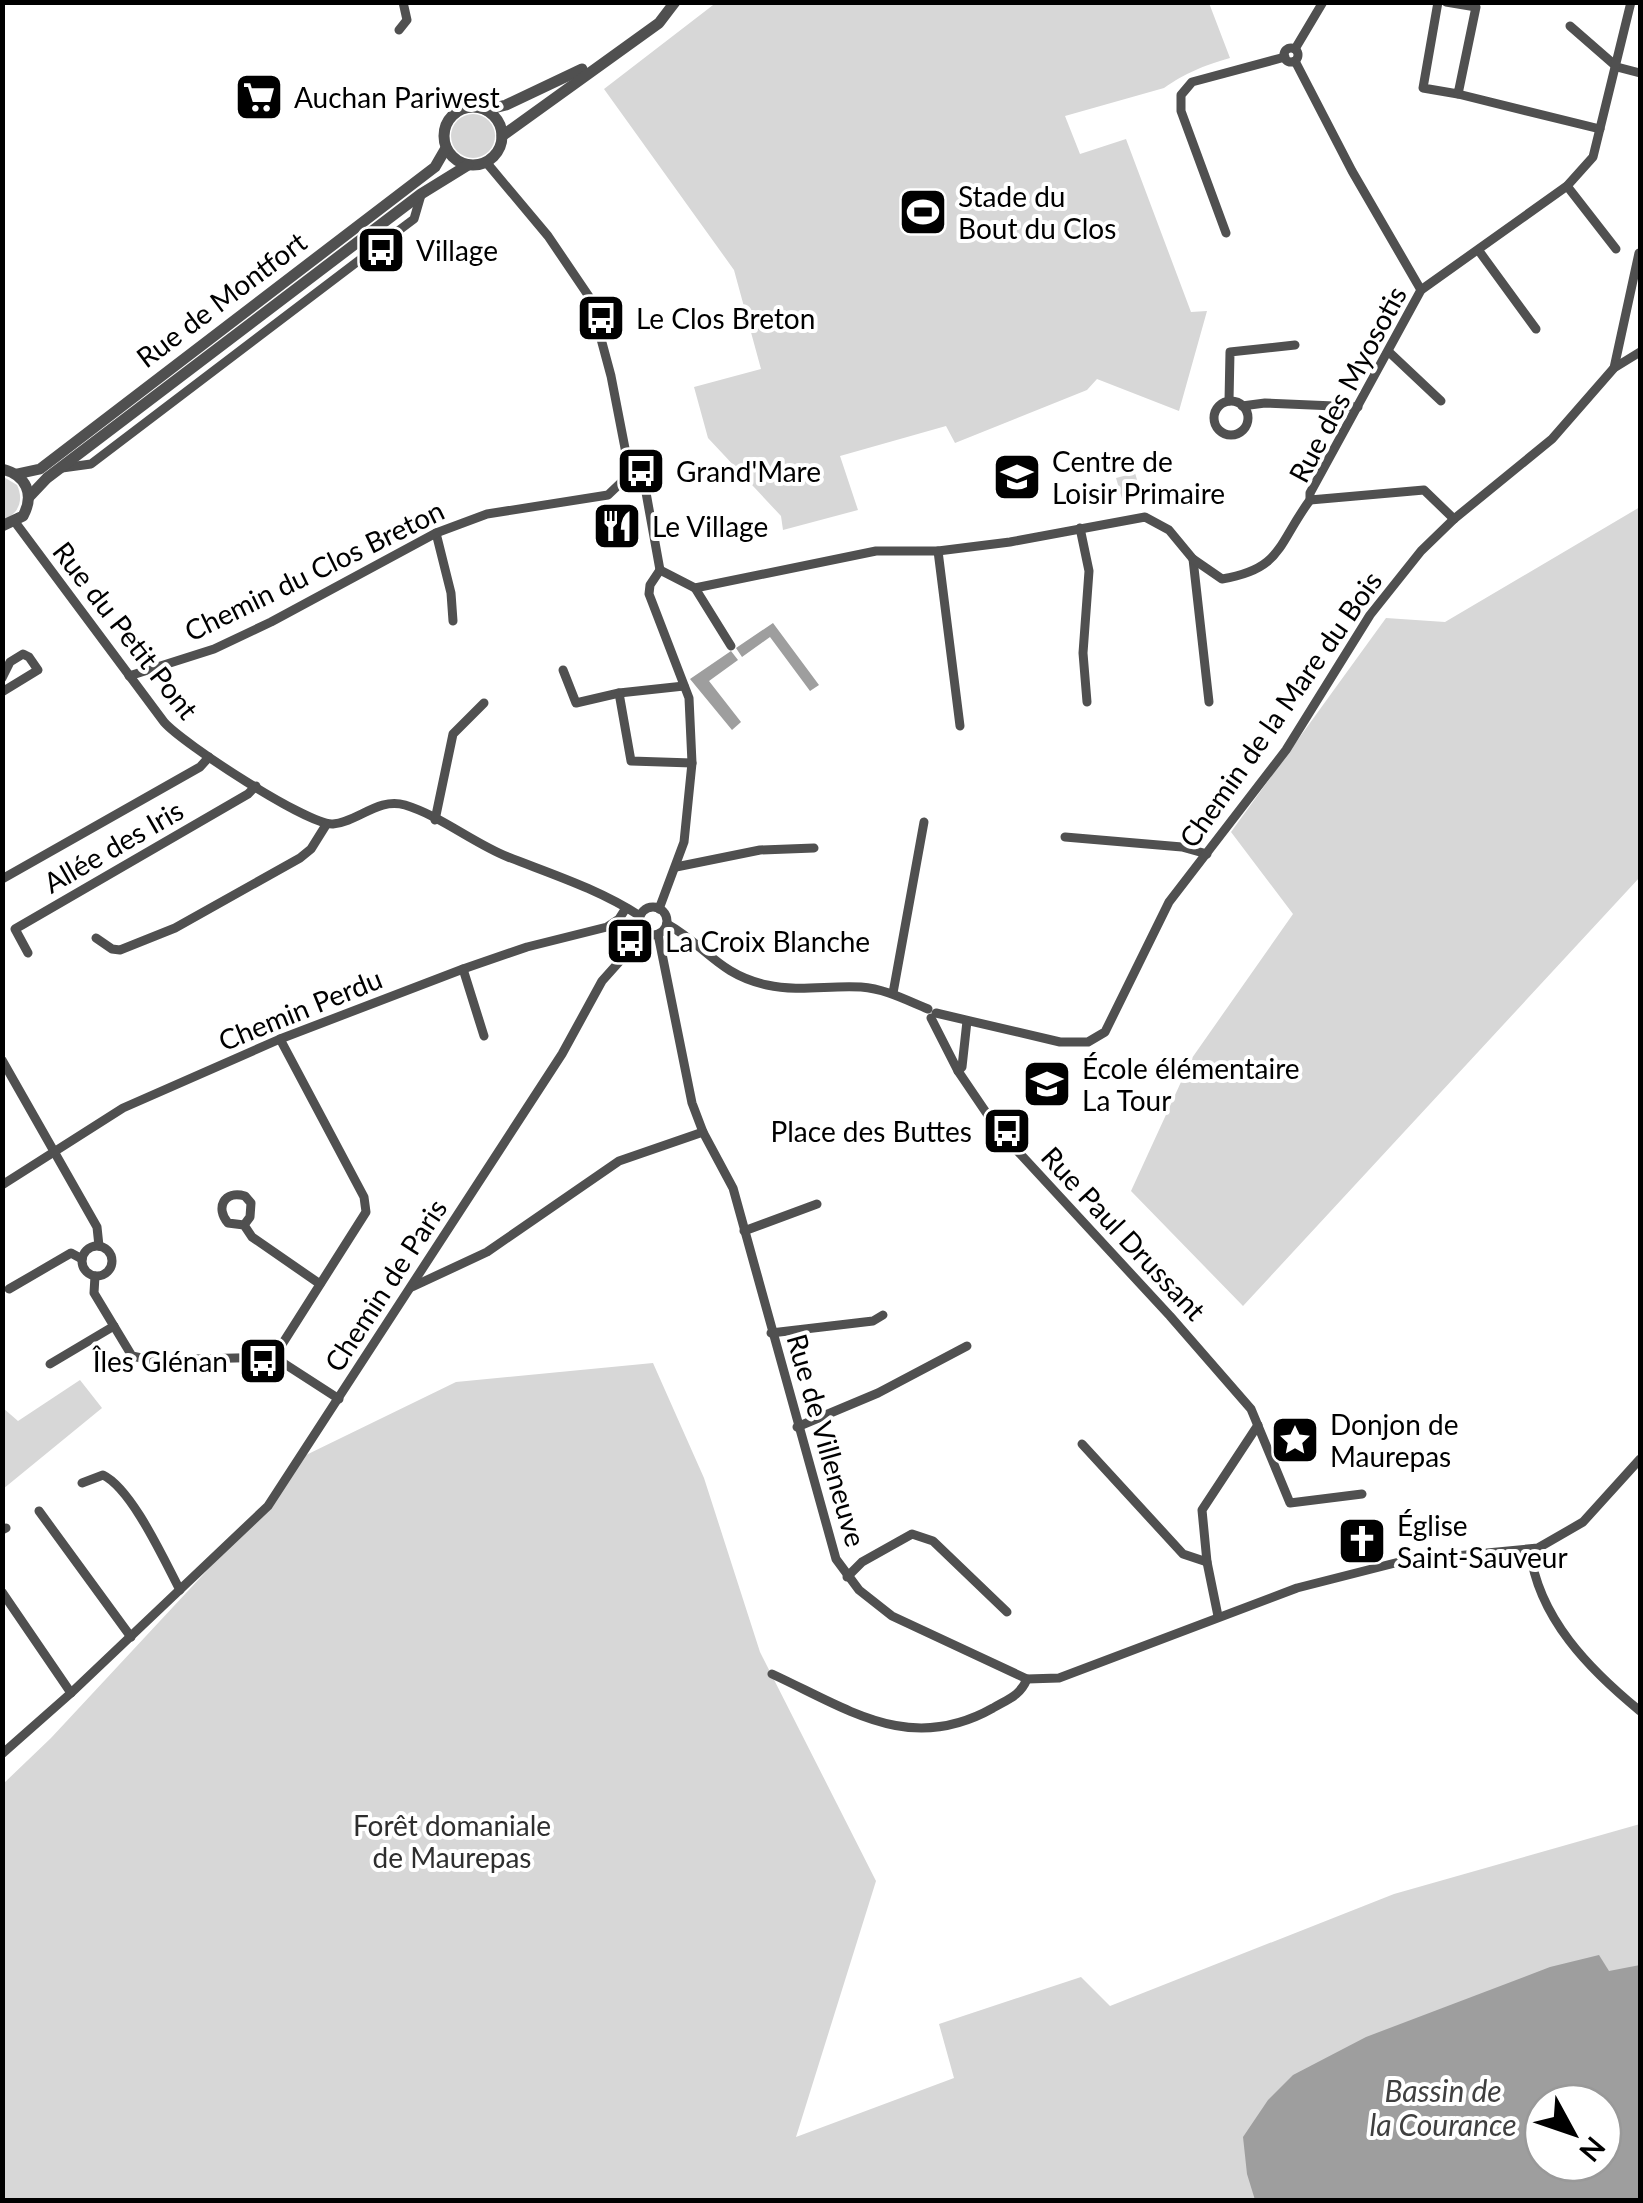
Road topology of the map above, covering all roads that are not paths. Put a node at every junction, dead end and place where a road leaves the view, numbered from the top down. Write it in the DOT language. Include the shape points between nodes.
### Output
graph roads {
  1 [pos="403,2"];
  2 [pos="674,2"];
  3 [pos="1323,2"];
  4 [pos="1438,2"];
  5 [pos="1446,2"];
  6 [pos="1631,2"];
  7 [pos="1570,26"];
  8 [pos="399,30"];
  9 [pos="614,55"];
  10 [pos="1292,56"];
  11 [pos="1616,67"];
  12 [pos="1640,73"];
  13 [pos="1458,94"];
  14 [pos="486,110"];
  15 [pos="1600,129"];
  16 [pos="502,136"];
  17 [pos="446,148"];
  18 [pos="486,162"];
  19 [pos="468,165"];
  20 [pos="1567,186"];
  21 [pos="1226,233"];
  22 [pos="1616,248"];
  23 [pos="1479,252"];
  24 [pos="1639,253"];
  25 [pos="1420,290"];
  26 [pos="1536,329"];
  27 [pos="1295,345"];
  28 [pos="1389,352"];
  29 [pos="1640,352"];
  30 [pos="1614,368"];
  31 [pos="1230,402"];
  32 [pos="1442,402"];
  33 [pos="1242,406"];
  34 [pos="1358,407"];
  35 [pos="2,469"];
  36 [pos="17,474"];
  37 [pos="630,474"];
  38 [pos="29,497"];
  39 [pos="1310,500"];
  40 [pos="1454,519"];
  41 [pos="9,524"];
  42 [pos="1080,528"];
  43 [pos="436,533"];
  44 [pos="938,551"];
  45 [pos="1193,559"];
  46 [pos="660,570"];
  47 [pos="696,588"];
  48 [pos="453,621"];
  49 [pos="731,646"];
  50 [pos="563,670"];
  51 [pos="129,676"];
  52 [pos="2,678"];
  53 [pos="684,686"];
  54 [pos="2,692"];
  55 [pos="620,693"];
  56 [pos="484,702"];
  57 [pos="1088,702"];
  58 [pos="1209,702"];
  59 [pos="960,726"];
  60 [pos="209,758"];
  61 [pos="692,763"];
  62 [pos="256,786"];
  63 [pos="435,820"];
  64 [pos="924,822"];
  65 [pos="326,825"];
  66 [pos="1065,837"];
  67 [pos="814,848"];
  68 [pos="1207,854"];
  69 [pos="676,868"];
  70 [pos="2,879"];
  71 [pos="626,908"];
  72 [pos="660,909"];
  73 [pos="640,916"];
  74 [pos="667,924"];
  75 [pos="646,933"];
  76 [pos="658,934"];
  77 [pos="96,938"];
  78 [pos="28,952"];
  79 [pos="463,969"];
  80 [pos="893,993"];
  81 [pos="932,1013"];
  82 [pos="967,1022"];
  83 [pos="484,1036"];
  84 [pos="280,1039"];
  85 [pos="2,1060"];
  86 [pos="958,1071"];
  87 [pos="703,1132"];
  88 [pos="53,1151"];
  89 [pos="2,1185"];
  90 [pos="817,1204"];
  91 [pos="244,1225"];
  92 [pos="744,1232"];
  93 [pos="99,1246"];
  94 [pos="82,1259"];
  95 [pos="95,1276"];
  96 [pos="320,1284"];
  97 [pos="412,1287"];
  98 [pos="9,1289"];
  99 [pos="882,1315"];
  100 [pos="114,1326"];
  101 [pos="771,1333"];
  102 [pos="968,1346"];
  103 [pos="274,1358"];
  104 [pos="50,1364"];
  105 [pos="339,1399"];
  106 [pos="1258,1425"];
  107 [pos="797,1427"];
  108 [pos="1082,1444"];
  109 [pos="1640,1459"];
  110 [pos="82,1484"];
  111 [pos="1362,1494"];
  112 [pos="38,1511"];
  113 [pos="1530,1550"];
  114 [pos="1207,1562"];
  115 [pos="848,1577"];
  116 [pos="180,1590"];
  117 [pos="2,1592"];
  118 [pos="1007,1612"];
  119 [pos="1218,1616"];
  120 [pos="131,1637"];
  121 [pos="772,1674"];
  122 [pos="1027,1679"];
  123 [pos="71,1693"];
  124 [pos="1640,1711"];
  125 [pos="2,1754"];
  1 -- 8 [label="street" via="407,20"];
  2 -- 9 [label="street" via="658,24"];
  3 -- 10 [label="street"];
  4 -- 13 [label="street" via="1423,88"];
  5 -- 13 [label="street" via="1476,7"];
  6 -- 11 [label="street, Rue des Myosotis"];
  7 -- 11 [label="street"];
  9 -- 14 [label="street"];
  9 -- 16 [label="street"];
  10 -- 21 [label="street" via="1192,82 1181,95"];
  10 -- 25 [label="street"];
  11 -- 12 [label="street"];
  11 -- 15 [label="street, Rue des Myosotis"];
  13 -- 15 [label="street"];
  14 -- 16 [label="street"];
  14 -- 17 [label="street" via="452,115 444,131"];
  15 -- 20 [label="street, Rue des Myosotis" via="1593,157"];
  16 -- 18 [label="street"];
  17 -- 19 [label="street"];
  17 -- 36 [label="street, Rue de Montfort" via="435,167 40,469"];
  18 -- 19 [label="street"];
  18 -- 37 [label="street" via="590,298"];
  19 -- 38 [label="street, Rue de Montfort" via="421,194"];
  20 -- 22 [label="street"];
  20 -- 23 [label="street, Rue des Myosotis"];
  23 -- 25 [label="street, Rue des Myosotis"];
  23 -- 26 [label="street"];
  24 -- 30 [label="street"];
  25 -- 28 [label="street, Rue des Myosotis"];
  27 -- 31 [label="street" via="1230,352"];
  28 -- 32 [label="street"];
  28 -- 34 [label="street, Rue des Myosotis"];
  29 -- 30 [label="street, Chemin de la Mare du Bois"];
  30 -- 40 [label="street, Chemin de la Mare du Bois" via="1552,439"];
  31 -- 33 [label="street"];
  31 -- 33 [label="street" via="1214,416 1225,434 1245,427"];
  33 -- 34 [label="street"];
  34 -- 39 [label="street, Rue des Myosotis"];
  35 -- 36 [label="street"];
  36 -- 38 [label="street"];
  37 -- 43 [label="street, Chemin du Clos Breton" via="608,495 487,514"];
  37 -- 46 [label="street" via="645,487"];
  38 -- 41 [label="street, Rue de Montfort" via="28,507"];
  39 -- 40 [label="street" via="1424,490"];
  39 -- 45 [label="street, Rue des Myosotis" via="1258,571 1222,579"];
  40 -- 68 [label="street, Chemin de la Mare du Bois" via="1370,616 1286,750"];
  41 -- 51 [label="street, Rue du Petit Pont"];
  42 -- 44 [label="street"];
  42 -- 45 [label="street" via="1145,517 1169,530"];
  42 -- 57 [label="street" via="1088,571"];
  43 -- 48 [label="street"];
  43 -- 51 [label="street, Chemin du Clos Breton" via="214,649"];
  44 -- 47 [label="street" via="876,551"];
  44 -- 59 [label="street"];
  45 -- 58 [label="street"];
  46 -- 47 [label="street"];
  46 -- 53 [label="street" via="649,594"];
  47 -- 49 [label="street"];
  50 -- 55 [label="street" via="576,703"];
  51 -- 60 [label="street, Rue du Petit Pont" via="172,732"];
  52 -- 54 [label="street" via="22,654 38,670"];
  53 -- 55 [label="street"];
  53 -- 61 [label="street"];
  55 -- 61 [label="street" via="631,761"];
  56 -- 63 [label="street" via="452,734"];
  60 -- 62 [label="street, Rue du Petit Pont"];
  60 -- 70 [label="street"];
  61 -- 69 [label="street"];
  62 -- 65 [label="street, Rue du Petit Pont"];
  62 -- 78 [label="street, Allée des Iris" via="15,929"];
  63 -- 65 [label="street" via="384,804"];
  63 -- 71 [label="street"];
  64 -- 80 [label="street"];
  65 -- 77 [label="street" via="300,858 175,928 120,950"];
  66 -- 68 [label="street"];
  67 -- 69 [label="street" via="760,850"];
  68 -- 82 [label="street, Chemin de la Mare du Bois" via="1169,902 1105,1032 1088,1042 1060,1042"];
  69 -- 72 [label="street"];
  71 -- 73 [label="street"];
  71 -- 79 [label="street, Chemin Perdu" via="606,927"];
  72 -- 73 [label="street"];
  72 -- 74 [label="street"];
  73 -- 75 [label="street"];
  74 -- 76 [label="street"];
  74 -- 80 [label="street" via="725,970 765,984"];
  75 -- 76 [label="street"];
  75 -- 97 [label="street, Chemin de Paris" via="602,981"];
  76 -- 87 [label="street, Rue de Villeneuve"];
  79 -- 83 [label="street"];
  79 -- 84 [label="street, Chemin Perdu"];
  80 -- 81 [label="street"];
  81 -- 82 [label="street"];
  81 -- 86 [label="street"];
  82 -- 86 [label="street"];
  84 -- 88 [label="street, Chemin Perdu" via="123,1108"];
  84 -- 96 [label="street" via="364,1198 366,1212"];
  85 -- 88 [label="street"];
  86 -- 106 [label="street, Rue Paul Drussant" via="998,1130 1252,1409"];
  87 -- 92 [label="street, Rue de Villeneuve" via="733,1188"];
  87 -- 97 [label="street" via="619,1161 488,1252"];
  88 -- 89 [label="street, Chemin Perdu"];
  88 -- 93 [label="street" via="97,1227"];
  90 -- 92 [label="street"];
  91 -- 96 [label="street"];
  92 -- 101 [label="street, Rue de Villeneuve"];
  93 -- 94 [label="street"];
  93 -- 95 [label="street" via="112,1262"];
  94 -- 95 [label="street"];
  94 -- 98 [label="street" via="72,1252"];
  95 -- 100 [label="street" via="94,1293"];
  96 -- 103 [label="street"];
  97 -- 105 [label="street, Chemin de Paris"];
  99 -- 101 [label="street"];
  100 -- 103 [label="street" via="132,1356 141,1359"];
  100 -- 104 [label="street"];
  101 -- 107 [label="street, Rue de Villeneuve"];
  102 -- 107 [label="street"];
  103 -- 105 [label="street"];
  105 -- 116 [label="street, Chemin de Paris" via="268,1506"];
  106 -- 111 [label="street, Rue Paul Drussant" via="1290,1503"];
  106 -- 114 [label="street" via="1202,1510"];
  107 -- 115 [label="street, Rue de Villeneuve" via="836,1559"];
  108 -- 114 [label="street" via="1182,1554"];
  109 -- 113 [label="street" via="1583,1522"];
  110 -- 116 [label="street" via="102,1475 114,1482"];
  112 -- 120 [label="street"];
  113 -- 119 [label="street" via="1393,1563"];
  113 -- 124 [label="street" via="1537,1588 1561,1627 1597,1674"];
  114 -- 119 [label="street"];
  115 -- 118 [label="street" via="912,1534 933,1541"];
  115 -- 122 [label="street, Rue de Villeneuve" via="892,1616"];
  116 -- 120 [label="street, Chemin de Paris"];
  117 -- 123 [label="street"];
  119 -- 122 [label="street" via="1059,1678"];
  120 -- 123 [label="street, Chemin de Paris"];
  121 -- 122 [label="street" via="878,1723 911,1730 978,1717 1022,1692"];
  123 -- 125 [label="street, Chemin de Paris"];
}
